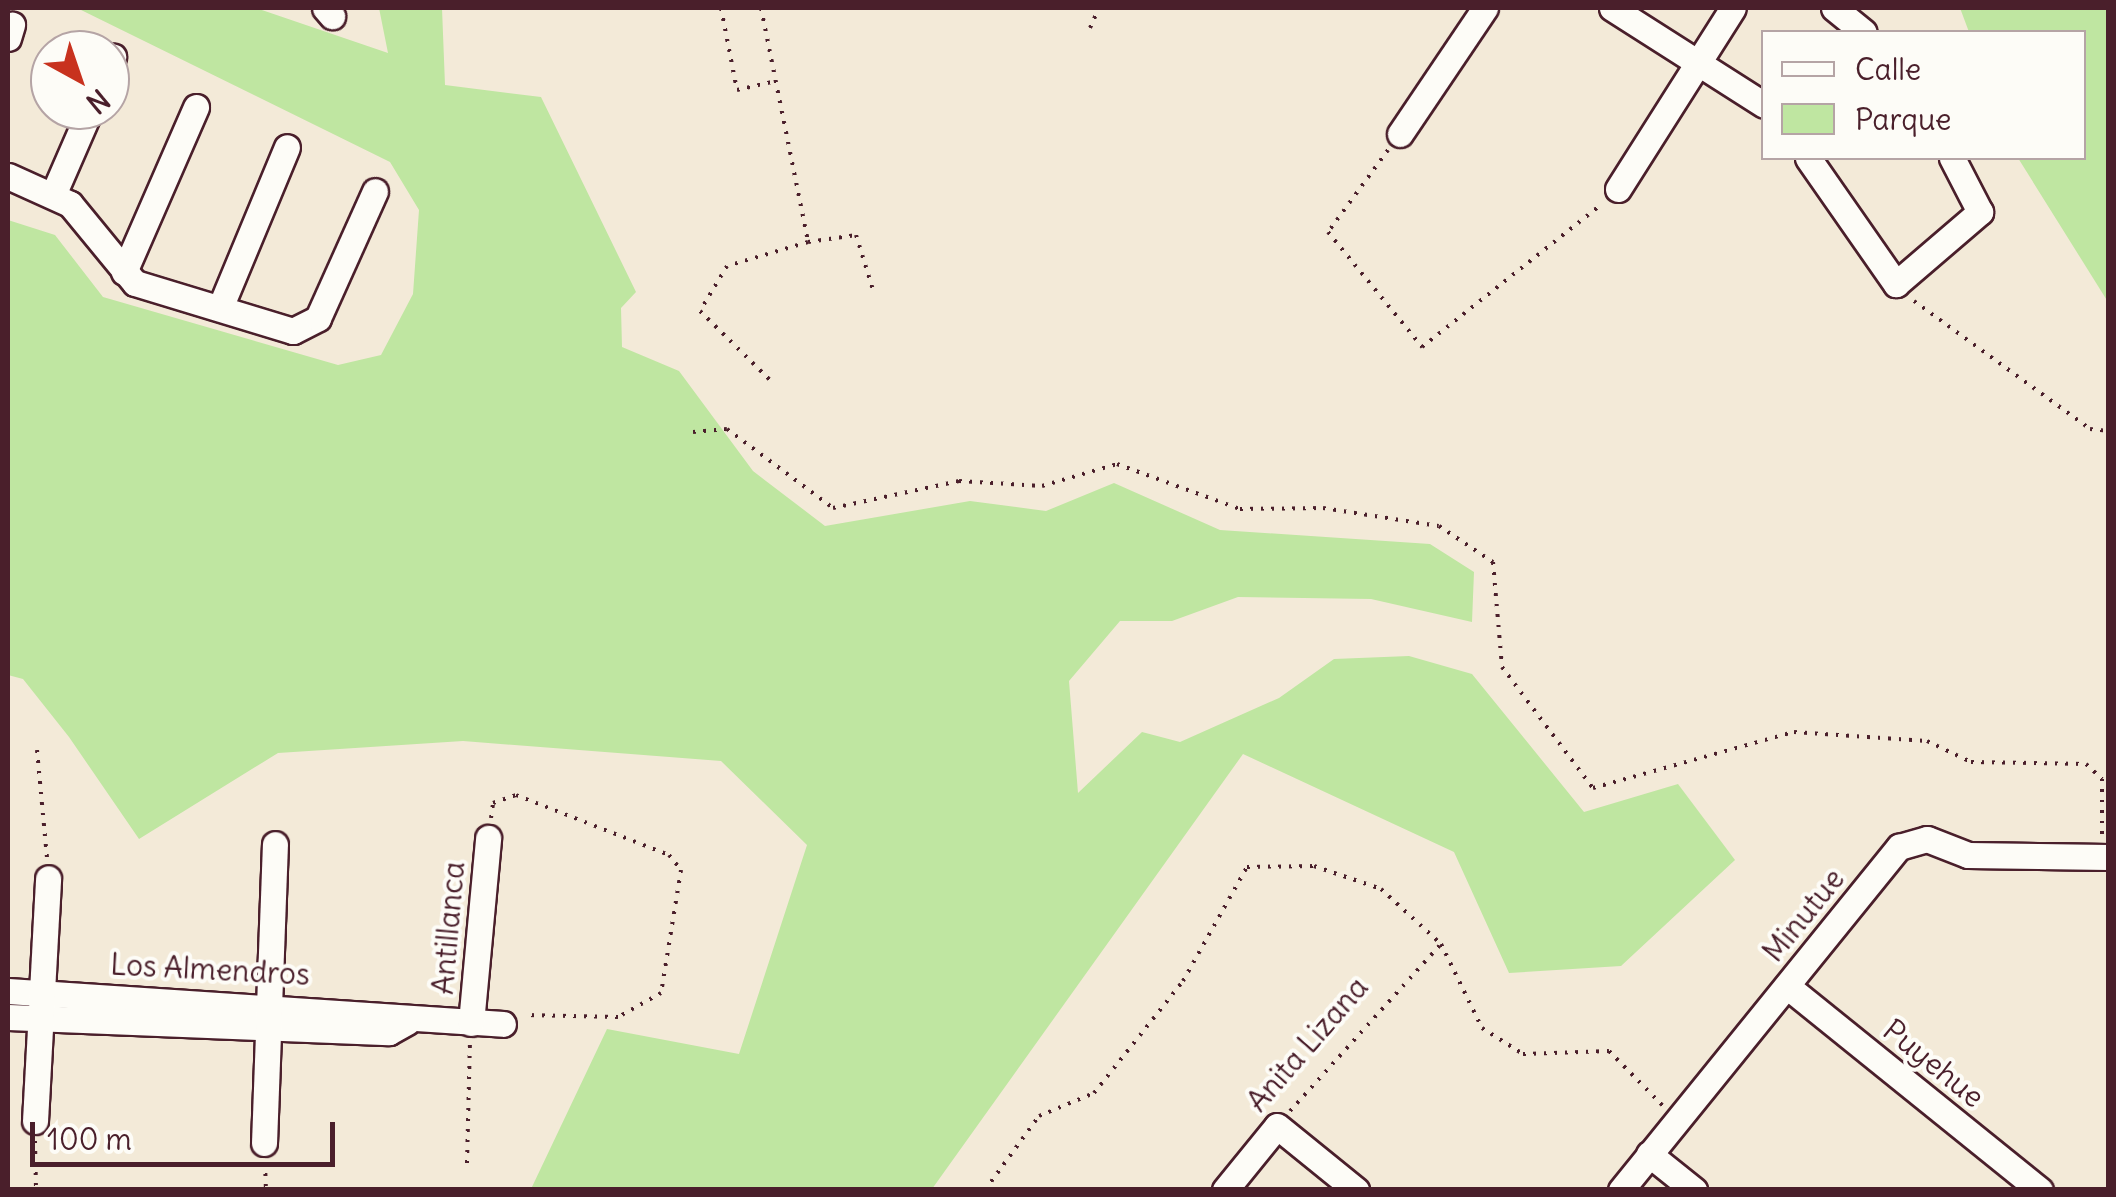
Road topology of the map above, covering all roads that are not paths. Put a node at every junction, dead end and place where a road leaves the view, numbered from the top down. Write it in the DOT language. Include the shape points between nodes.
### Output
graph roads {
  1 [pos="1484,8"];
  2 [pos="1612,8"];
  3 [pos="1734,8"];
  4 [pos="1834,8"];
  5 [pos="1862,30"];
  6 [pos="1698,64"];
  7 [pos="1761,103"];
  8 [pos="196,107"];
  9 [pos="81,130"];
  10 [pos="1400,134"];
  11 [pos="287,147"];
  12 [pos="1809,160"];
  13 [pos="1953,160"];
  14 [pos="8,176"];
  15 [pos="1618,189"];
  16 [pos="375,191"];
  17 [pos="53,194"];
  18 [pos="124,272"];
  19 [pos="220,308"];
  20 [pos="488,838"];
  21 [pos="275,844"];
  22 [pos="2105,856"];
  23 [pos="48,878"];
  24 [pos="1787,986"];
  25 [pos="8,991"];
  26 [pos="36,1005"];
  27 [pos="268,1016"];
  28 [pos="8,1017"];
  29 [pos="471,1023"];
  30 [pos="502,1024"];
  31 [pos="35,1121"];
  32 [pos="264,1143"];
  33 [pos="1649,1154"];
  34 [pos="1226,1190"];
  35 [pos="1356,1190"];
  36 [pos="1621,1190"];
  37 [pos="1694,1190"];
  38 [pos="2040,1190"];
  1 -- 10 [label="street"];
  2 -- 6 [label="street"];
  3 -- 6 [label="street"];
  4 -- 5 [label="street"];
  6 -- 7 [label="street"];
  6 -- 15 [label="street"];
  8 -- 18 [label="street"];
  9 -- 17 [label="street"];
  11 -- 19 [label="street"];
  12 -- 13 [label="street" via="1896,284 1980,212"];
  14 -- 17 [label="street"];
  16 -- 19 [label="street" via="306,330"];
  17 -- 18 [label="street"];
  18 -- 19 [label="street"];
  20 -- 29 [label="street, Antillanca"];
  21 -- 27 [label="street"];
  22 -- 24 [label="street, Minutue" via="1968,855 1911,839"];
  23 -- 26 [label="street"];
  24 -- 33 [label="street, Minutue"];
  24 -- 38 [label="street, Puyehue"];
  25 -- 26 [label="street, Los Almendros"];
  26 -- 27 [label="street, Los Almendros"];
  26 -- 28 [label="street, Los Almendros"];
  26 -- 31 [label="street"];
  27 -- 29 [label="street, Los Almendros" via="389,1032 406,1022"];
  27 -- 32 [label="street"];
  29 -- 30 [label="street, Los Almendros"];
  33 -- 36 [label="street, Minutue"];
  33 -- 37 [label="street"];
  34 -- 35 [label="street, Anita Lizana" via="1277,1126"];
}
